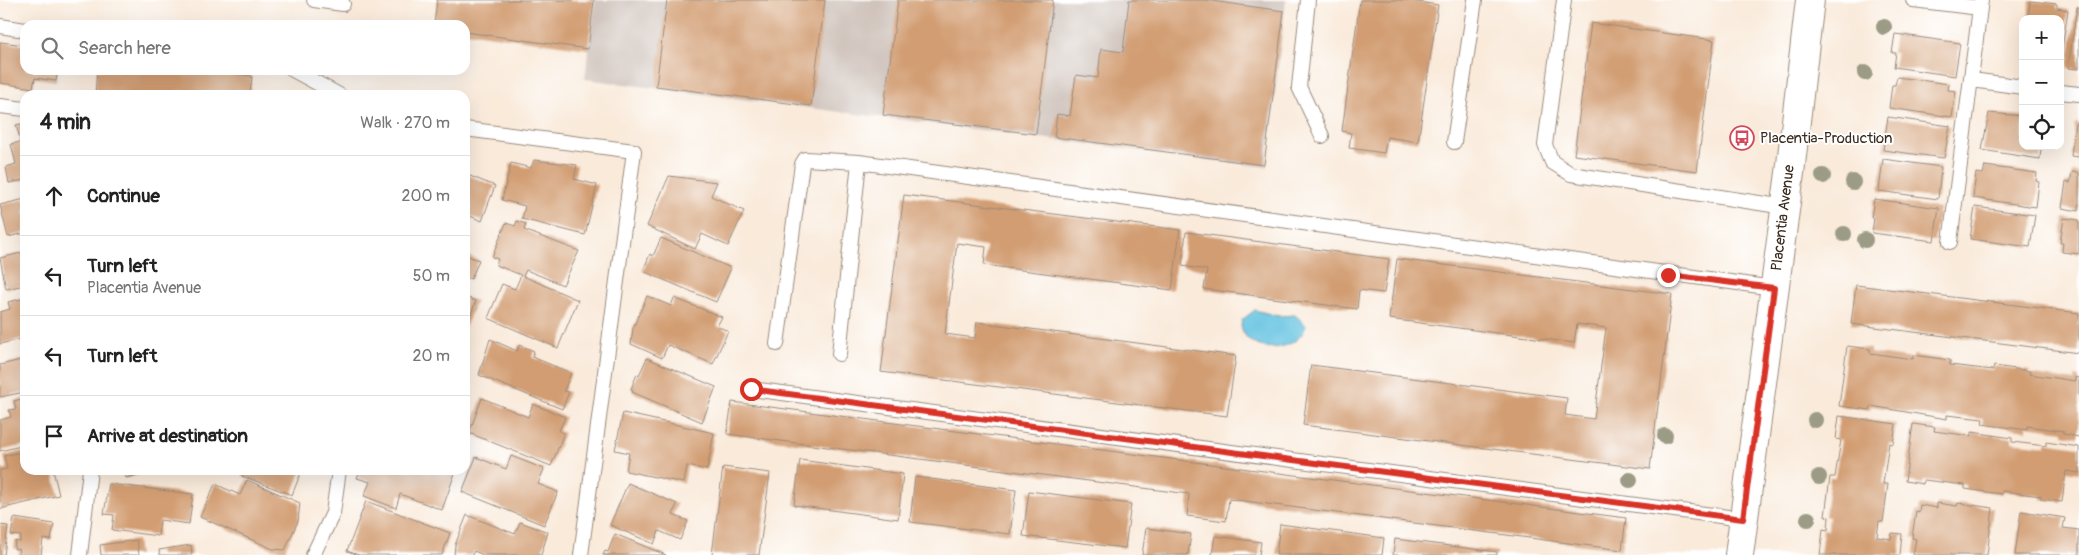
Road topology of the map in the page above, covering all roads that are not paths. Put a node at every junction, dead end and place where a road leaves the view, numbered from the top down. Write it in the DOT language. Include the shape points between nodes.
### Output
graph roads {
  1 [pos="314,0"];
  2 [pos="1308,0"];
  3 [pos="1475,0"];
  4 [pos="1564,0"];
  5 [pos="1810,0"];
  6 [pos="1913,0"];
  7 [pos="343,4"];
  8 [pos="1980,4"];
  9 [pos="0,26"];
  10 [pos="20,29"];
  11 [pos="302,75"];
  12 [pos="1972,80"];
  13 [pos="2019,86"];
  14 [pos="330,90"];
  15 [pos="2064,92"];
  16 [pos="2079,94"];
  17 [pos="0,106"];
  18 [pos="20,108"];
  19 [pos="470,131"];
  20 [pos="1322,136"];
  21 [pos="1454,142"];
  22 [pos="859,162"];
  23 [pos="1785,207"];
  24 [pos="1950,242"];
  25 [pos="1774,288"];
  26 [pos="777,344"];
  27 [pos="839,354"];
  28 [pos="751,389"];
  29 [pos="89,475"];
  30 [pos="338,475"];
  31 [pos="1743,519"];
  32 [pos="80,555"];
  33 [pos="313,555"];
  34 [pos="581,555"];
  35 [pos="1739,555"];
  1 -- 7 [label="lane"];
  2 -- 20 [label="lane" via="1299,87"];
  3 -- 21 [label="lane"];
  4 -- 23 [label="lane" via="1546,145 1552,162 1571,174"];
  5 -- 23 [label="main road, Placentia Avenue"];
  6 -- 8 [label="lane"];
  8 -- 12 [label="lane"];
  9 -- 10 [label="lane"];
  11 -- 14 [label="lane"];
  12 -- 13 [label="lane"];
  12 -- 24 [label="lane"];
  15 -- 16 [label="lane"];
  17 -- 18 [label="lane"];
  19 -- 34 [label="lane" via="634,151"];
  22 -- 25 [label="lane"];
  22 -- 26 [label="lane" via="805,159 802,164"];
  22 -- 27 [label="lane"];
  23 -- 25 [label="main road, Placentia Avenue"];
  25 -- 31 [label="main road, Placentia Avenue"];
  28 -- 31 [label="lane"];
  29 -- 32 [label="lane"];
  30 -- 33 [label="lane" via="333,513"];
  31 -- 35 [label="main road, Placentia Avenue"];
}
